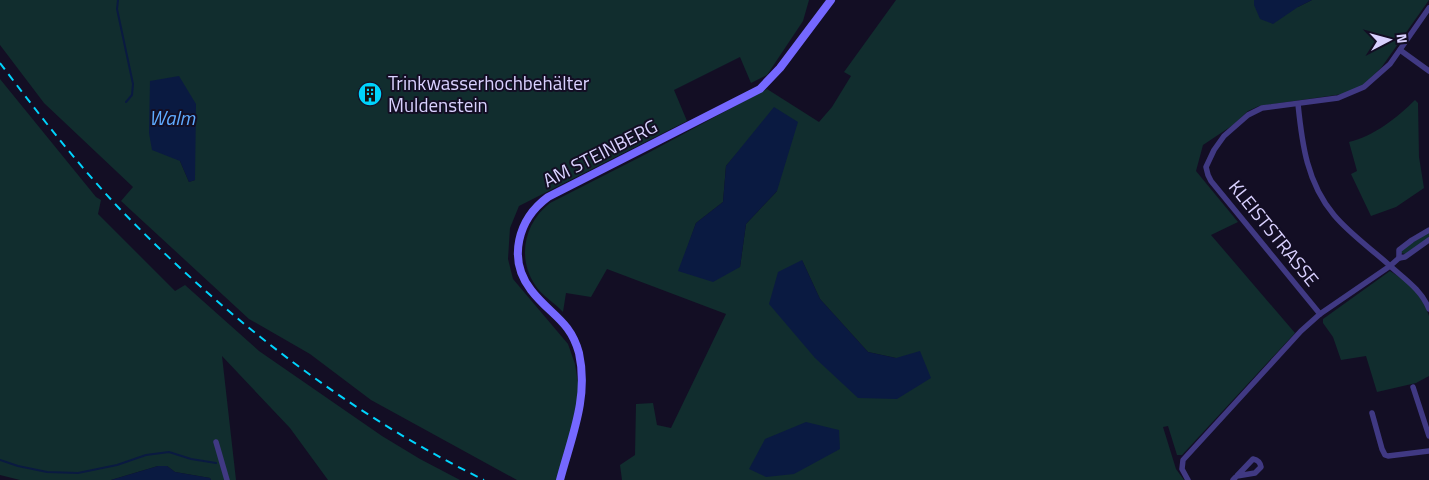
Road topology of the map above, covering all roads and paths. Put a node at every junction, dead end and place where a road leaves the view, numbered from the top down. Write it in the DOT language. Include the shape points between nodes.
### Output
graph roads {
  1 [pos="831,0"];
  2 [pos="1429,8"];
  3 [pos="1400,50"];
  4 [pos="1429,71"];
  5 [pos="1298,104"];
  6 [pos="1429,230"];
  7 [pos="1429,240"];
  8 [pos="1399,258"];
  9 [pos="1390,266"];
  10 [pos="1429,309"];
  11 [pos="1320,314"];
  12 [pos="1414,388"];
  13 [pos="1372,413"];
  14 [pos="1429,436"];
  15 [pos="216,442"];
  16 [pos="1429,451"];
  17 [pos="227,480"];
  18 [pos="560,480"];
  19 [pos="1188,480"];
  1 -- 18 [label="main road, AM STEINBERG" via="780,68 760,89 548,197 525,221 518,247 521,272 534,295 567,326 581,364 581,409"];
  2 -- 3 [label="street"];
  3 -- 4 [label="street"];
  3 -- 5 [label="street" via="1384,70 1356,92"];
  5 -- 9 [label="street" via="1310,175 1322,198 1341,222"];
  5 -- 11 [label="street, KLEISTSTRASSE" via="1262,108 1248,115 1220,142 1206,170 1211,181"];
  6 -- 8 [label="street" via="1399,250"];
  7 -- 8 [label="street"];
  8 -- 9 [label="street"];
  9 -- 10 [label="street" via="1412,283"];
  9 -- 11 [label="street"];
  11 -- 19 [label="street" via="1186,456 1182,464"];
  12 -- 14 [label="street"];
  13 -- 16 [label="street" via="1385,455"];
  15 -- 17 [label="street"];
}
